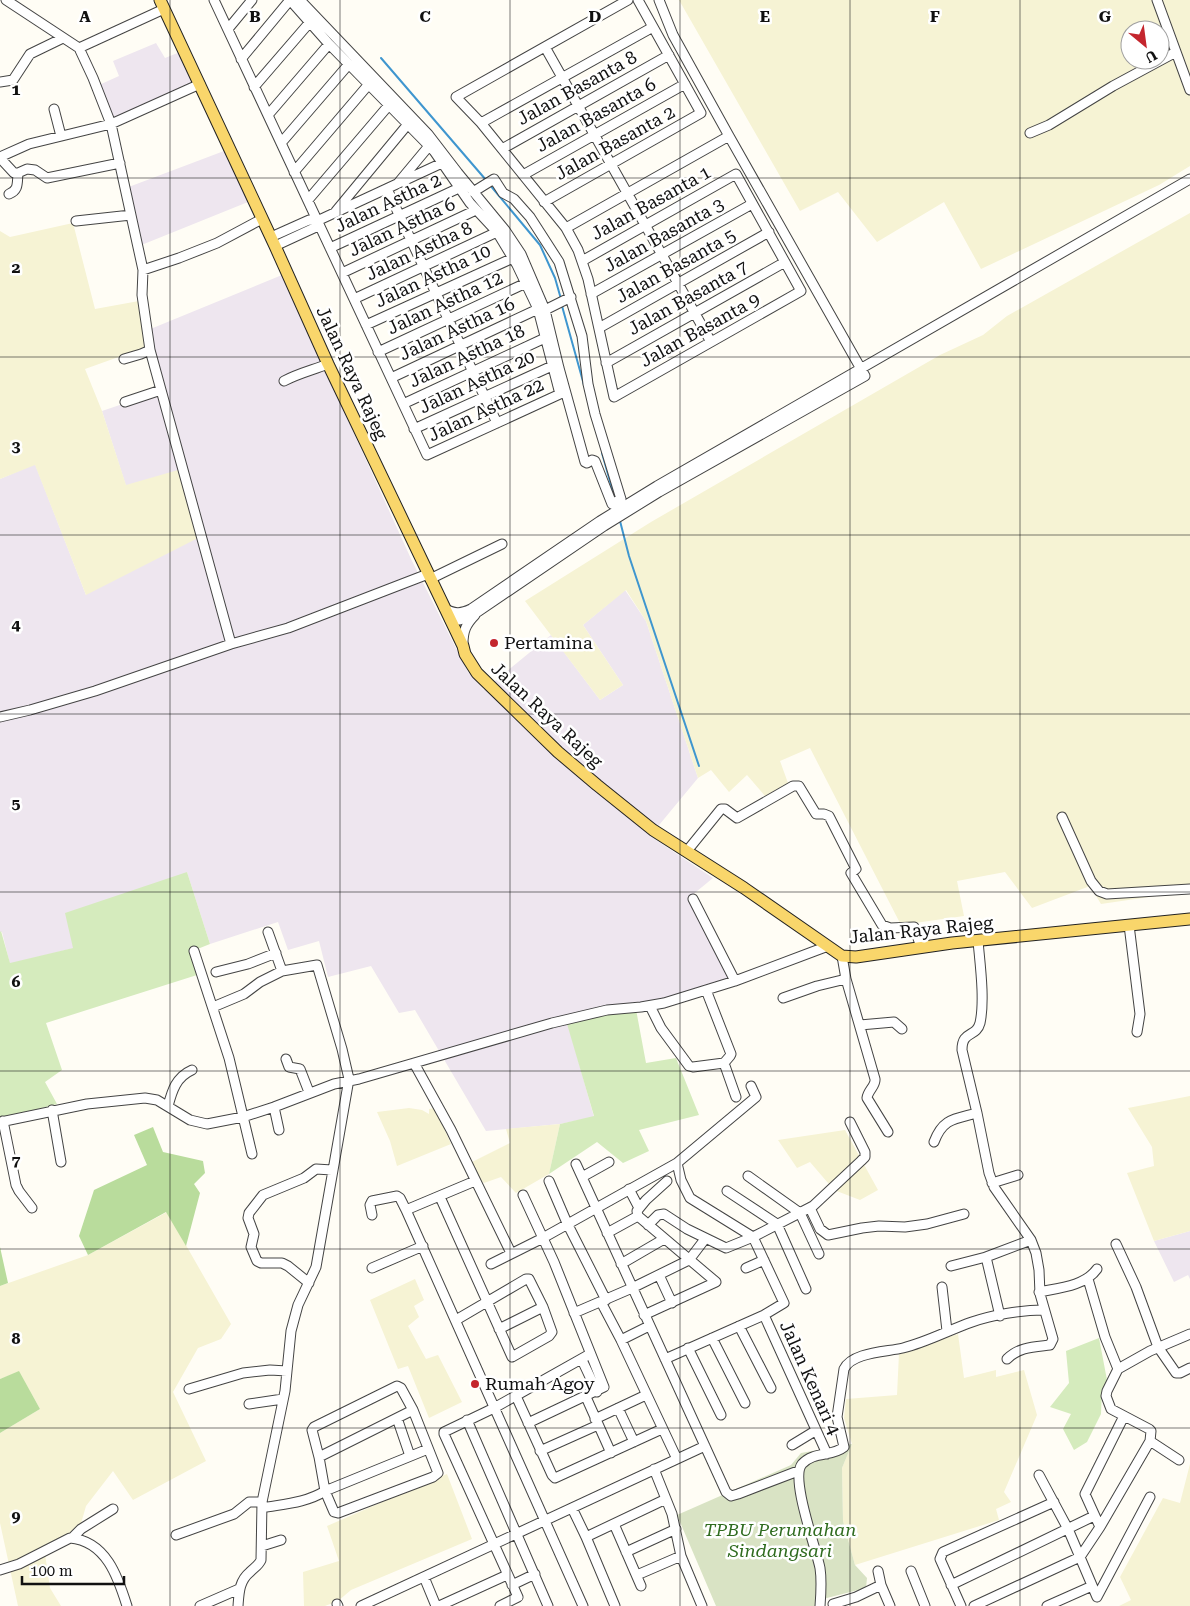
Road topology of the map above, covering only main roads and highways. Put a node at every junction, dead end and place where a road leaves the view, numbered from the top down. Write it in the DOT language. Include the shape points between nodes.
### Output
graph roads {
  1 [pos="162,5"];
  2 [pos="1190,919"];
  1 -- 2 [label="main road, Jalan Raya Rajeg" via="465,654 477,673 558,752 654,830 842,956"];
}
